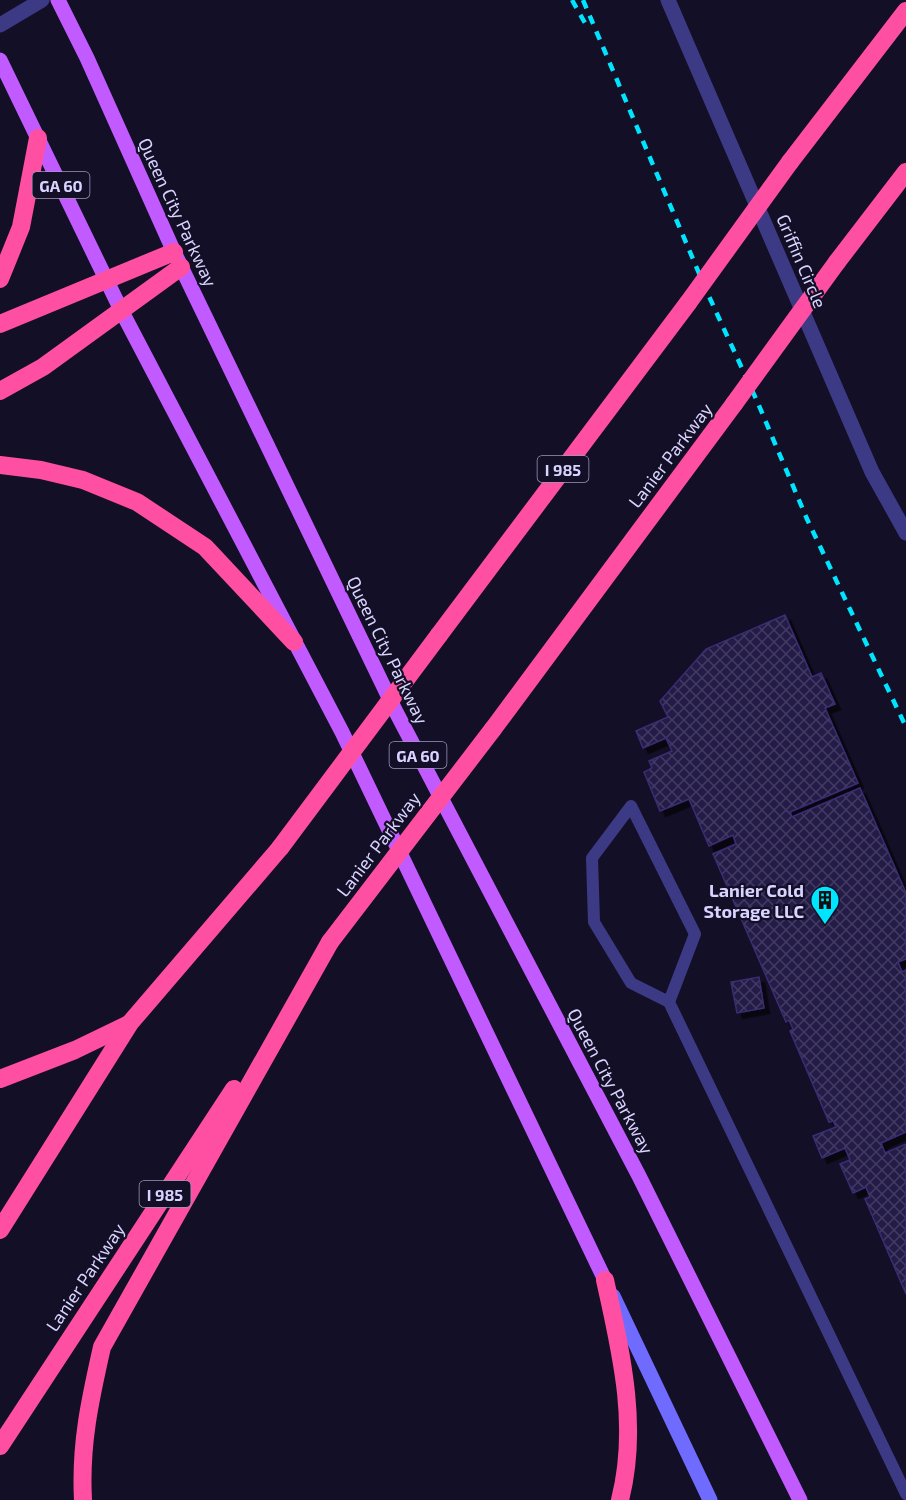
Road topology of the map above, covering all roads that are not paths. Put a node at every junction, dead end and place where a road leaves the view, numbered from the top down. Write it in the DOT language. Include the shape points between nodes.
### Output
graph roads {
  1 [pos="42,0"];
  2 [pos="58,0"];
  3 [pos="668,0"];
  4 [pos="906,11"];
  5 [pos="0,26"];
  6 [pos="0,60"];
  7 [pos="38,138"];
  8 [pos="906,172"];
  9 [pos="177,260"];
  10 [pos="0,279"];
  11 [pos="107,281"];
  12 [pos="121,310"];
  13 [pos="0,324"];
  14 [pos="0,392"];
  15 [pos="0,465"];
  16 [pos="906,533"];
  17 [pos="294,642"];
  18 [pos="330,942"];
  19 [pos="669,1002"];
  20 [pos="130,1023"];
  21 [pos="0,1079"];
  22 [pos="0,1230"];
  23 [pos="605,1280"];
  24 [pos="0,1446"];
  25 [pos="906,1494"];
  26 [pos="83,1500"];
  27 [pos="620,1500"];
  28 [pos="710,1500"];
  29 [pos="800,1500"];
  1 -- 5 [label="street"];
  2 -- 9 [label="main road, Queen City Parkway / GA 60"];
  3 -- 16 [label="street, Griffin Circle" via="872,472"];
  4 -- 20 [label="highway, I 985, bridge" via="280,848"];
  6 -- 7 [label="main road, GA 60"];
  7 -- 10 [label="highway" via="21,227"];
  7 -- 11 [label="main road, GA 60"];
  8 -- 18 [label="highway, Lanier Parkway / I 985, bridge"];
  9 -- 11 [label="highway"];
  9 -- 12 [label="highway"];
  9 -- 29 [label="main road, Queen City Parkway / GA 60" via="395,710 639,1176"];
  11 -- 12 [label="main road, GA 60"];
  11 -- 13 [label="highway"];
  12 -- 14 [label="highway" via="43,367"];
  12 -- 17 [label="main road, GA 60"];
  15 -- 17 [label="highway" via="83,480 137,502 205,547"];
  17 -- 23 [label="main road, GA 60" via="347,743"];
  18 -- 24 [label="highway, Lanier Parkway / I 985"];
  18 -- 26 [label="highway" via="102,1347 86,1415"];
  19 -- 19 [label="lane" via="695,934 630,806 592,858 594,922 631,983"];
  19 -- 25 [label="lane"];
  20 -- 21 [label="highway" via="75,1050"];
  20 -- 22 [label="highway, I 985"];
  23 -- 27 [label="highway" via="622,1354 628,1408 627,1459"];
  23 -- 28 [label="main road, GA 60"];
}
